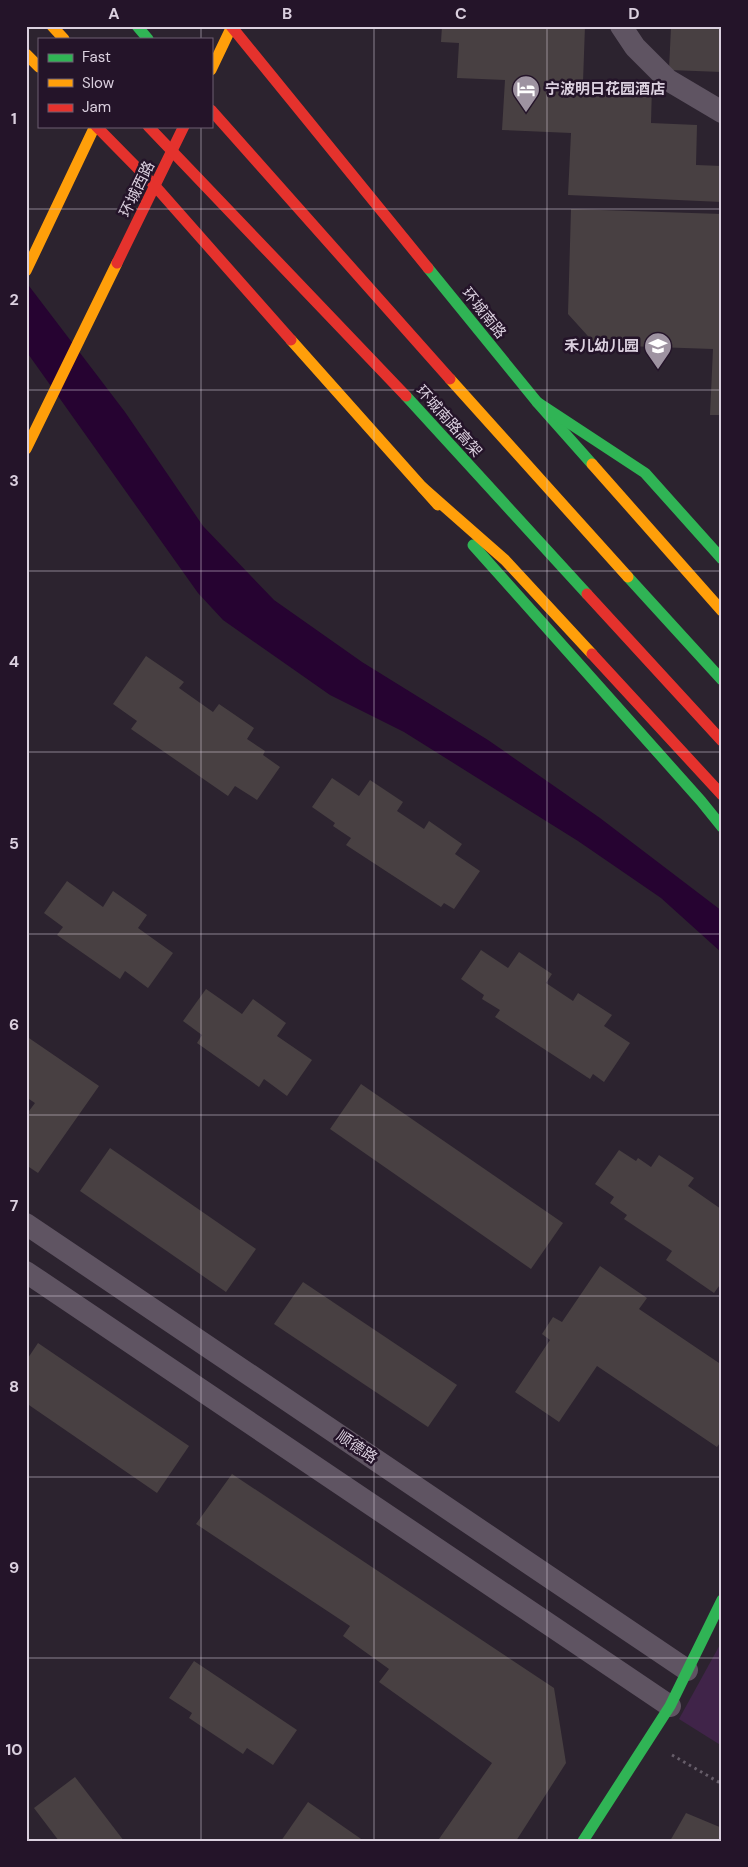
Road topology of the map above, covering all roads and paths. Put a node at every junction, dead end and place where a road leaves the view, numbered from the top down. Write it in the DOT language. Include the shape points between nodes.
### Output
graph roads {
  1 [pos="52,26"];
  2 [pos="137,26"];
  3 [pos="142,26"];
  4 [pos="232,26"];
  5 [pos="621,26"];
  6 [pos="63,38"];
  7 [pos="136,38"];
  8 [pos="147,38"];
  9 [pos="26,54"];
  10 [pos="38,66"];
  11 [pos="212,68"];
  12 [pos="212,111"];
  13 [pos="722,112"];
  14 [pos="94,128"];
  15 [pos="97,128"];
  16 [pos="150,128"];
  17 [pos="183,128"];
  18 [pos="155,186"];
  19 [pos="26,271"];
  20 [pos="537,402"];
  21 [pos="26,449"];
  22 [pos="422,487"];
  23 [pos="722,559"];
  24 [pos="722,611"];
  25 [pos="722,680"];
  26 [pos="722,741"];
  27 [pos="722,795"];
  28 [pos="722,827"];
  29 [pos="26,1224"];
  30 [pos="26,1272"];
  31 [pos="722,1600"];
  32 [pos="688,1670"];
  33 [pos="670,1706"];
  34 [pos="647,1741"];
  35 [pos="722,1784"];
  36 [pos="583,1841"];
  1 -- 6 [label="main road"];
  2 -- 8 [label="main road, bridge"];
  3 -- 7 [label="main road"];
  4 -- 11 [label="main road"];
  4 -- 20 [label="main road, 环城南路"];
  5 -- 13 [label="street" via="635,47 668,80"];
  9 -- 10 [label="main road"];
  12 -- 25 [label="main road, 环城南路高架"];
  14 -- 19 [label="main road"];
  15 -- 18 [label="main road"];
  16 -- 26 [label="main road, 环城南路高架, bridge" via="368,355"];
  17 -- 18 [label="main road, 环城西路"];
  18 -- 21 [label="main road, 环城西路"];
  18 -- 22 [label="main road"];
  20 -- 23 [label="main road" via="645,473"];
  20 -- 24 [label="main road, 环城南路"];
  22 -- 27 [label="main road" via="505,560"];
  22 -- 28 [label="main road"];
  29 -- 32 [label="street, 顺德路"];
  30 -- 33 [label="street"];
  31 -- 32 [label="main road"];
  32 -- 33 [label="main road"];
  33 -- 34 [label="main road"];
  34 -- 35 [label="path"];
  34 -- 36 [label="main road"];
}
